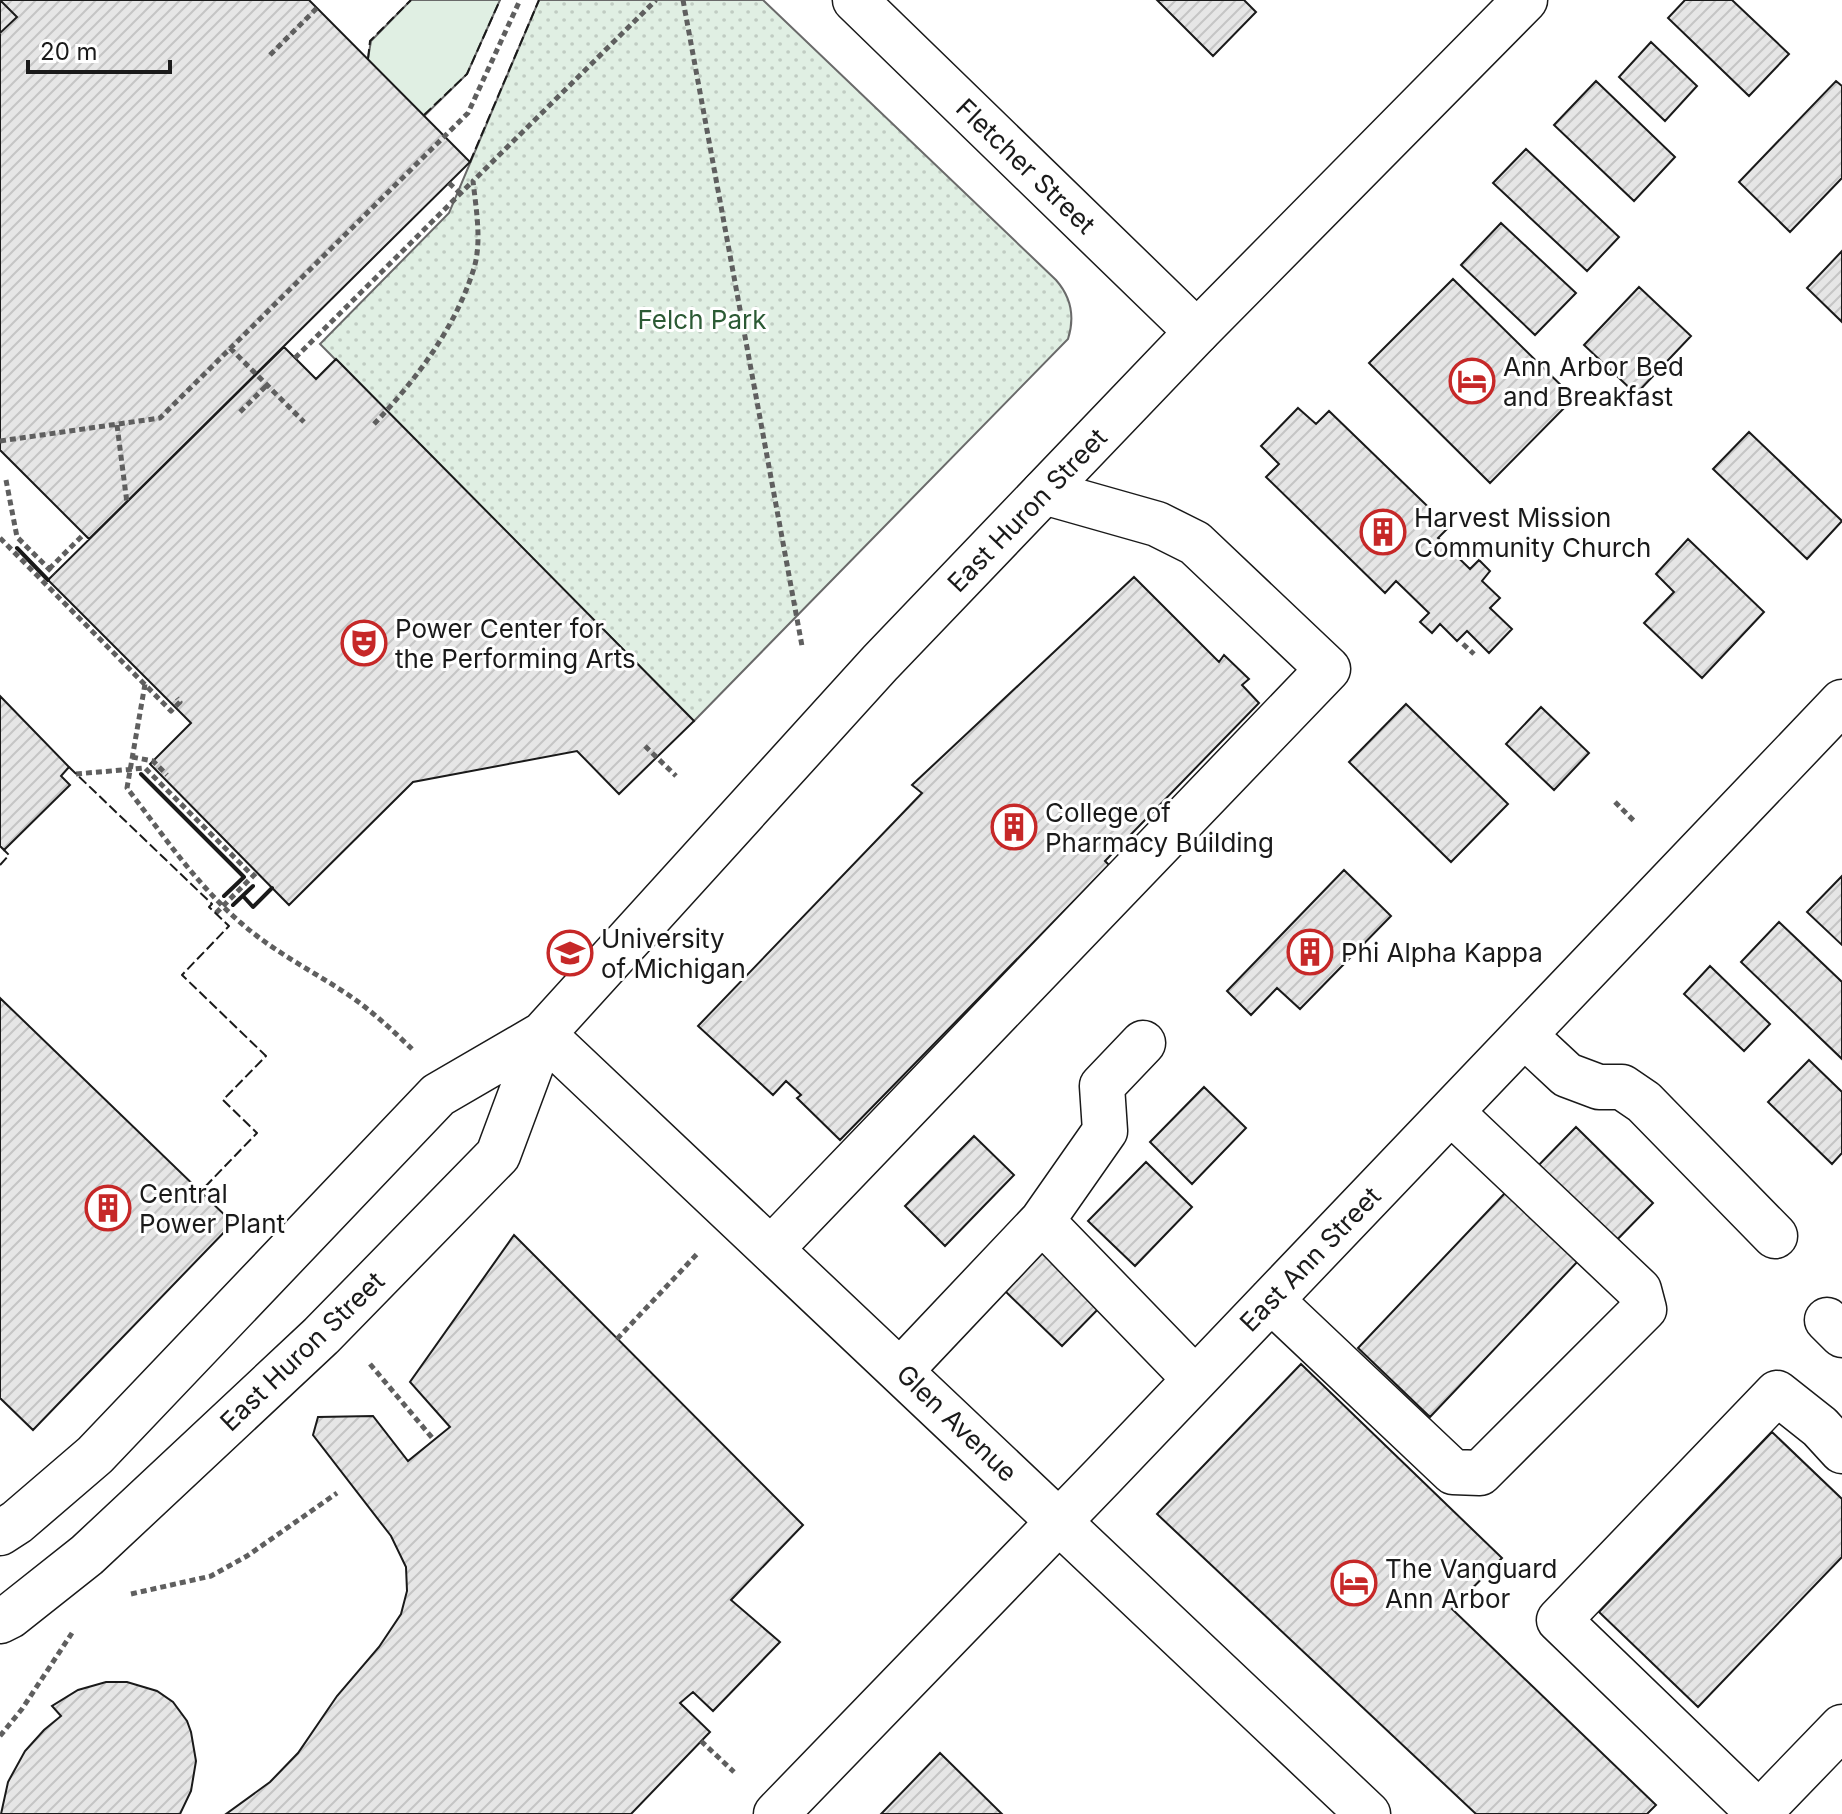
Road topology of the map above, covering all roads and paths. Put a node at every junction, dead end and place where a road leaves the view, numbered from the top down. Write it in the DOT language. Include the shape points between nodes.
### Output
graph roads {
  1 [pos="520,0"];
  2 [pos="656,0"];
  3 [pos="683,0"];
  4 [pos="855,0"];
  5 [pos="1525,0"];
  6 [pos="317,8"];
  7 [pos="270,55"];
  8 [pos="473,181"];
  9 [pos="449,183"];
  10 [pos="461,194"];
  11 [pos="1197,332"];
  12 [pos="230,348"];
  13 [pos="295,358"];
  14 [pos="267,385"];
  15 [pos="240,412"];
  16 [pos="304,422"];
  17 [pos="374,424"];
  18 [pos="117,425"];
  19 [pos="0,441"];
  20 [pos="6,480"];
  21 [pos="1044,492"];
  22 [pos="127,503"];
  23 [pos="84,534"];
  24 [pos="17,537"];
  25 [pos="0,538"];
  26 [pos="8,546"];
  27 [pos="1463,644"];
  28 [pos="802,646"];
  29 [pos="1474,654"];
  30 [pos="145,684"];
  31 [pos="177,698"];
  32 [pos="1842,702"];
  33 [pos="645,746"];
  34 [pos="132,757"];
  35 [pos="130,769"];
  36 [pos="76,774"];
  37 [pos="167,775"];
  38 [pos="676,776"];
  39 [pos="1615,802"];
  40 [pos="1636,823"];
  41 [pos="223,906"];
  42 [pos="216,913"];
  43 [pos="543,1034"];
  44 [pos="1524,1035"];
  45 [pos="1143,1043"];
  46 [pos="412,1049"];
  47 [pos="1451,1112"];
  48 [pos="1042,1221"];
  49 [pos="1775,1236"];
  50 [pos="771,1249"];
  51 [pos="697,1254"];
  52 [pos="1271,1300"];
  53 [pos="617,1339"];
  54 [pos="370,1364"];
  55 [pos="901,1370"];
  56 [pos="1195,1379"];
  57 [pos="434,1440"];
  58 [pos="1842,1451"];
  59 [pos="337,1493"];
  60 [pos="1060,1521"];
  61 [pos="0,1533"];
  62 [pos="131,1594"];
  63 [pos="0,1621"];
  64 [pos="72,1633"];
  65 [pos="1842,1727"];
  66 [pos="0,1736"];
  67 [pos="701,1741"];
  68 [pos="734,1772"];
  69 [pos="1758,1813"];
  70 [pos="776,1814"];
  71 [pos="1368,1814"];
  1 -- 12 [label="path" via="468,113"];
  2 -- 8 [label="path"];
  3 -- 28 [label="path"];
  4 -- 11 [label="main road, Fletcher Street"];
  5 -- 11 [label="main road, East Huron Street"];
  6 -- 7 [label="path"];
  8 -- 10 [label="path"];
  8 -- 17 [label="path" via="475,266 454,316 410,384"];
  9 -- 10 [label="path"];
  10 -- 13 [label="path"];
  11 -- 21 [label="main road, East Huron Street"];
  12 -- 14 [label="path"];
  12 -- 18 [label="path" via="160,418"];
  14 -- 15 [label="path"];
  14 -- 16 [label="path"];
  18 -- 19 [label="path"];
  18 -- 22 [label="path"];
  20 -- 24 [label="path"];
  21 -- 43 [label="main road, East Huron Street" via="880,663"];
  21 -- 50 [label="main road" via="1157,524 1195,543 1328,669"];
  23 -- 24 [label="path" via="52,571"];
  24 -- 26 [label="path"];
  25 -- 26 [label="path"];
  26 -- 30 [label="path"];
  27 -- 29 [label="path"];
  30 -- 31 [label="path" via="171,711 180,702"];
  30 -- 34 [label="path"];
  32 -- 44 [label="main road, East Ann Street"];
  33 -- 38 [label="path"];
  34 -- 35 [label="path"];
  34 -- 37 [label="path" via="153,761"];
  35 -- 36 [label="path"];
  35 -- 41 [label="path" via="127,788"];
  35 -- 41 [label="path" via="145,768 255,874"];
  39 -- 40 [label="path"];
  41 -- 42 [label="path"];
  41 -- 46 [label="path" via="274,950 374,1013"];
  43 -- 50 [label="main road, Glen Avenue"];
  43 -- 61 [label="main road, East Huron Street" via="438,1095 95,1455"];
  43 -- 63 [label="main road, East Huron Street" via="498,1155 321,1336 87,1555"];
  44 -- 47 [label="main road, East Ann Street"];
  44 -- 49 [label="main road" via="1567,1075 1599,1087 1622,1087 1644,1102"];
  45 -- 48 [label="main road" via="1102,1086 1105,1131"];
  47 -- 52 [label="main road, East Ann Street"];
  47 -- 52 [label="main road" via="1639,1290 1644,1309 1480,1473 1453,1472"];
  48 -- 55 [label="main road"];
  48 -- 56 [label="main road"];
  50 -- 55 [label="main road, Glen Avenue"];
  51 -- 53 [label="path"];
  52 -- 56 [label="main road, East Ann Street"];
  54 -- 57 [label="path"];
  55 -- 60 [label="main road, Glen Avenue"];
  56 -- 60 [label="main road, East Ann Street"];
  58 -- 69 [label="main road" via="1777,1393 1559,1620"];
  59 -- 62 [label="path" via="211,1576"];
  60 -- 70 [label="main road, East Ann Street"];
  60 -- 71 [label="main road, Glen Avenue"];
  64 -- 66 [label="path"];
  65 -- 69 [label="main road"];
  67 -- 68 [label="path"];
}
